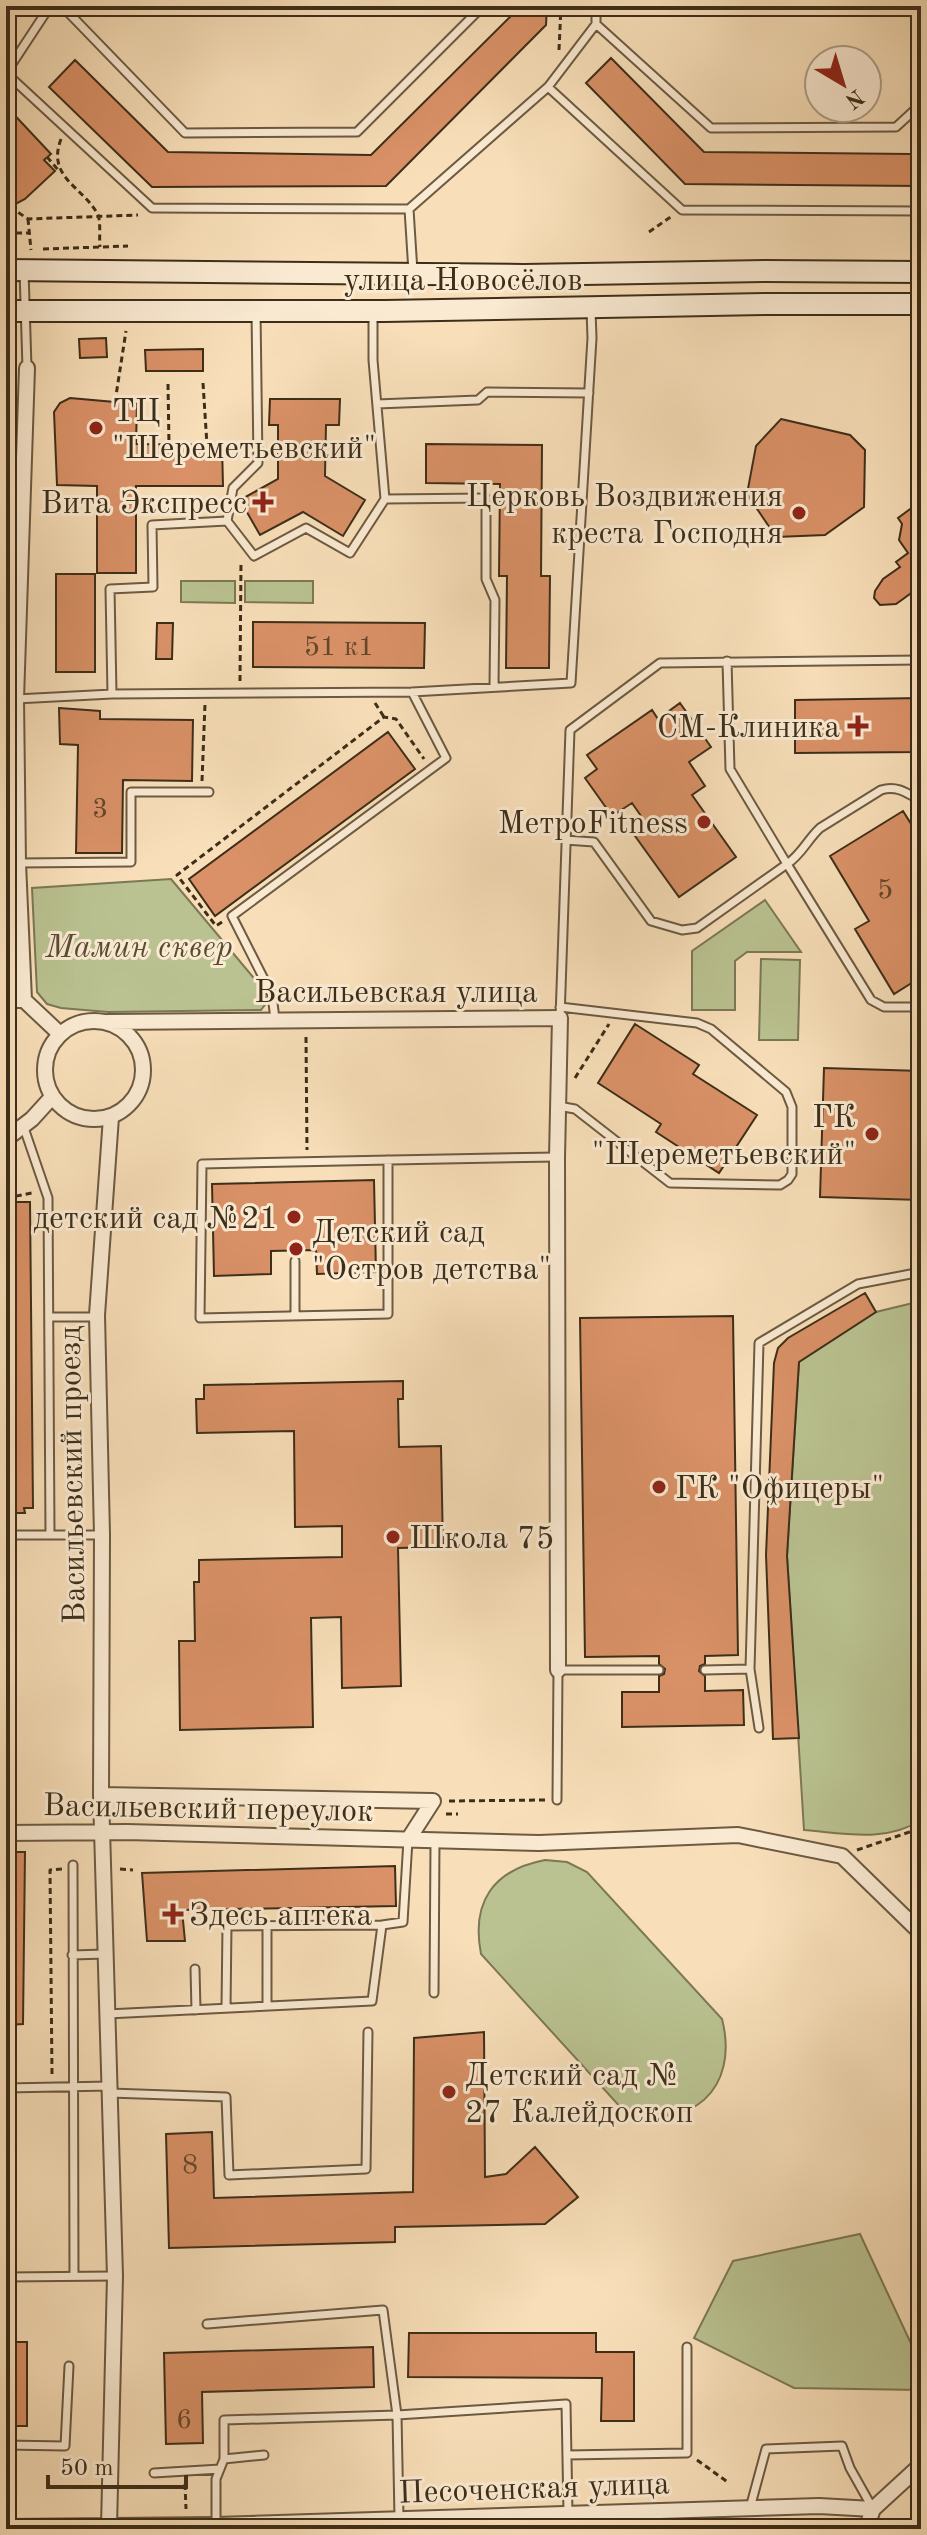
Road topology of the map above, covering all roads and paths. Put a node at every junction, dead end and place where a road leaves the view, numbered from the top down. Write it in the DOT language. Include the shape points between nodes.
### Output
graph roads {
  1 [pos="50,6"];
  2 [pos="62,6"];
  3 [pos="353,6"];
  4 [pos="561,6"];
  5 [pos="596,6"];
  6 [pos="481,8"];
  7 [pos="596,24"];
  8 [pos="555,60"];
  9 [pos="548,87"];
  10 [pos="921,104"];
  11 [pos="66,128"];
  12 [pos="47,157"];
  13 [pos="61,174"];
  14 [pos="10,207"];
  15 [pos="409,209"];
  16 [pos="682,210"];
  17 [pos="921,211"];
  18 [pos="127,215"];
  19 [pos="98,216"];
  20 [pos="28,219"];
  21 [pos="649,232"];
  22 [pos="6,233"];
  23 [pos="29,233"];
  24 [pos="128,246"];
  25 [pos="100,247"];
  26 [pos="15,270"];
  27 [pos="413,272"];
  28 [pos="921,272"];
  29 [pos="921,304"];
  30 [pos="591,308"];
  31 [pos="373,310"];
  32 [pos="15,311"];
  33 [pos="256,311"];
  34 [pos="127,328"];
  35 [pos="27,368"];
  36 [pos="203,383"];
  37 [pos="168,384"];
  38 [pos="589,393"];
  39 [pos="115,402"];
  40 [pos="377,404"];
  41 [pos="169,445"];
  42 [pos="207,445"];
  43 [pos="385,499"];
  44 [pos="227,521"];
  45 [pos="241,539"];
  46 [pos="13,577"];
  47 [pos="921,660"];
  48 [pos="727,661"];
  49 [pos="494,687"];
  50 [pos="412,692"];
  51 [pos="240,693"];
  52 [pos="112,694"];
  53 [pos="206,694"];
  54 [pos="16,699"];
  55 [pos="430,769"];
  56 [pos="205,792"];
  57 [pos="921,801"];
  58 [pos="565,840"];
  59 [pos="18,863"];
  60 [pos="787,864"];
  61 [pos="6,875"];
  62 [pos="232,916"];
  63 [pos="6,1000"];
  64 [pos="24,1000"];
  65 [pos="921,1007"];
  66 [pos="560,1013"];
  67 [pos="616,1014"];
  68 [pos="275,1019"];
  69 [pos="305,1019"];
  70 [pos="108,1022"];
  71 [pos="60,1034"];
  72 [pos="574,1080"];
  73 [pos="52,1097"];
  74 [pos="558,1106"];
  75 [pos="111,1117"];
  76 [pos="23,1125"];
  77 [pos="6,1139"];
  78 [pos="557,1157"];
  79 [pos="388,1160"];
  80 [pos="307,1162"];
  81 [pos="47,1190"];
  82 [pos="6,1198"];
  83 [pos="295,1261"];
  84 [pos="921,1272"];
  85 [pos="295,1316"];
  86 [pos="49,1317"];
  87 [pos="97,1317"];
  88 [pos="6,1535"];
  89 [pos="50,1535"];
  90 [pos="102,1535"];
  91 [pos="750,1669"];
  92 [pos="558,1670"];
  93 [pos="659,1670"];
  94 [pos="705,1670"];
  95 [pos="759,1728"];
  96 [pos="101,1795"];
  97 [pos="557,1800"];
  98 [pos="433,1801"];
  99 [pos="921,1828"];
  100 [pos="102,1832"];
  101 [pos="6,1833"];
  102 [pos="408,1840"];
  103 [pos="435,1842"];
  104 [pos="842,1856"];
  105 [pos="73,1867"];
  106 [pos="111,1869"];
  107 [pos="133,1870"];
  108 [pos="267,1925"];
  109 [pos="382,1925"];
  110 [pos="921,1933"];
  111 [pos="105,1954"];
  112 [pos="72,1955"];
  113 [pos="195,1969"];
  114 [pos="434,1993"];
  115 [pos="267,2006"];
  116 [pos="226,2008"];
  117 [pos="196,2010"];
  118 [pos="107,2014"];
  119 [pos="368,2032"];
  120 [pos="47,2082"];
  121 [pos="74,2085"];
  122 [pos="6,2088"];
  123 [pos="110,2090"];
  124 [pos="74,2276"];
  125 [pos="115,2276"];
  126 [pos="6,2277"];
  127 [pos="207,2324"];
  128 [pos="687,2347"];
  129 [pos="69,2366"];
  130 [pos="397,2415"];
  131 [pos="6,2445"];
  132 [pos="687,2453"];
  133 [pos="264,2455"];
  134 [pos="567,2455"];
  135 [pos="224,2459"];
  136 [pos="921,2465"];
  137 [pos="220,2469"];
  138 [pos="185,2471"];
  139 [pos="154,2473"];
  140 [pos="729,2483"];
  141 [pos="750,2508"];
  142 [pos="873,2509"];
  143 [pos="186,2512"];
  144 [pos="568,2513"];
  145 [pos="399,2521"];
  146 [pos="216,2525"];
  147 [pos="6,2527"];
  148 [pos="109,2527"];
  149 [pos="38,2528"];
  150 [pos="866,2529"];
  1 -- 11 [label="lane" via="6,73"];
  2 -- 6 [label="lane" via="185,133 357,132"];
  3 -- 6 [label="lane"];
  4 -- 8 [label="path"];
  5 -- 7 [label="lane"];
  7 -- 9 [label="lane"];
  7 -- 10 [label="lane" via="711,128 896,127"];
  9 -- 15 [label="lane"];
  9 -- 16 [label="lane"];
  11 -- 13 [label="path" via="57,150"];
  11 -- 15 [label="lane" via="152,208"];
  12 -- 13 [label="path"];
  13 -- 19 [label="path"];
  14 -- 20 [label="path"];
  15 -- 27 [label="lane"];
  16 -- 17 [label="lane"];
  16 -- 21 [label="path"];
  18 -- 19 [label="path"];
  19 -- 20 [label="path"];
  19 -- 25 [label="path"];
  20 -- 23 [label="path"];
  22 -- 23 [label="path"];
  23 -- 25 [label="path" via="30,250"];
  24 -- 25 [label="path"];
  26 -- 27 [label="main road, улица Новосёлов"];
  26 -- 32 [label="lane"];
  27 -- 28 [label="main road, улица Новосёлов"];
  29 -- 30 [label="main road, улица Новосёлов"];
  30 -- 31 [label="main road, улица Новосёлов"];
  30 -- 38 [label="lane"];
  31 -- 33 [label="main road, улица Новосёлов"];
  31 -- 40 [label="lane"];
  32 -- 33 [label="main road, улица Новосёлов"];
  32 -- 35 [label="lane"];
  33 -- 44 [label="lane" via="258,463 233,488"];
  34 -- 39 [label="path"];
  35 -- 46 [label="street"];
  36 -- 42 [label="path"];
  37 -- 41 [label="path"];
  38 -- 40 [label="lane" via="487,392 478,400"];
  38 -- 49 [label="lane" via="571,683"];
  40 -- 43 [label="lane"];
  43 -- 45 [label="lane" via="350,553 306,528 254,556"];
  43 -- 49 [label="lane" via="486,498 486,579 495,600"];
  44 -- 45 [label="lane"];
  44 -- 52 [label="lane" via="152,525 153,587 110,589"];
  45 -- 51 [label="path"];
  46 -- 54 [label="street"];
  47 -- 48 [label="lane"];
  48 -- 58 [label="lane" via="660,663 570,730"];
  48 -- 60 [label="lane" via="730,769"];
  49 -- 50 [label="lane"];
  50 -- 51 [label="lane"];
  50 -- 55 [label="lane" via="446,758"];
  51 -- 53 [label="lane"];
  52 -- 53 [label="lane"];
  52 -- 54 [label="lane"];
  53 -- 56 [label="path"];
  54 -- 59 [label="street"];
  55 -- 62 [label="lane"];
  55 -- 62 [label="path" via="396,719 384,717 177,875 216,926"];
  56 -- 59 [label="lane" via="131,792 131,862"];
  57 -- 60 [label="lane" via="899,789 881,790 820,828"];
  58 -- 60 [label="lane" via="594,842 651,921 682,930 697,928"];
  58 -- 66 [label="lane"];
  59 -- 61 [label="lane"];
  59 -- 64 [label="street"];
  60 -- 65 [label="lane" via="871,1000 884,1007"];
  62 -- 68 [label="lane" via="272,995"];
  63 -- 64 [label="street"];
  64 -- 71 [label="street"];
  66 -- 67 [label="lane"];
  66 -- 69 [label="street, Васильевская улица"];
  66 -- 74 [label="street, Васильевская улица"];
  67 -- 72 [label="path"];
  67 -- 74 [label="lane" via="705,1025 786,1092 792,1107 792,1174 780,1185 670,1183 575,1109"];
  68 -- 69 [label="street, Васильевская улица"];
  68 -- 70 [label="street, Васильевская улица"];
  69 -- 80 [label="path"];
  70 -- 71 [label="street" via="91,1020"];
  70 -- 75 [label="street" via="133,1039 144,1068 136,1097"];
  71 -- 73 [label="street" via="45,1064"];
  73 -- 75 [label="street" via="78,1117"];
  73 -- 76 [label="street"];
  74 -- 78 [label="street, Васильевская улица"];
  75 -- 87 [label="street, Васильевский проезд"];
  76 -- 77 [label="street"];
  76 -- 81 [label="lane"];
  78 -- 79 [label="lane"];
  78 -- 92 [label="street, Васильевская улица"];
  79 -- 80 [label="lane"];
  79 -- 85 [label="lane" via="388,1314"];
  80 -- 85 [label="lane" via="202,1164 200,1318"];
  81 -- 82 [label="path"];
  81 -- 86 [label="lane"];
  83 -- 85 [label="lane"];
  84 -- 91 [label="lane" via="858,1284 759,1343"];
  86 -- 87 [label="lane"];
  86 -- 89 [label="lane"];
  87 -- 90 [label="street, Васильевский проезд"];
  88 -- 89 [label="lane"];
  89 -- 90 [label="lane"];
  90 -- 96 [label="street, Васильевский проезд"];
  91 -- 94 [label="lane"];
  91 -- 95 [label="lane"];
  92 -- 93 [label="lane"];
  92 -- 97 [label="lane"];
  96 -- 98 [label="street"];
  96 -- 100 [label="street, Васильевский проезд"];
  97 -- 98 [label="path"];
  98 -- 102 [label="street"];
  99 -- 104 [label="path"];
  100 -- 101 [label="street, Васильевский переулок"];
  100 -- 102 [label="street, Васильевский переулок"];
  100 -- 111 [label="street, Васильевский проезд"];
  102 -- 103 [label="street, Васильевский переулок"];
  102 -- 109 [label="lane" via="403,1922"];
  103 -- 104 [label="street, Васильевский переулок" via="738,1835"];
  103 -- 114 [label="lane"];
  104 -- 110 [label="street"];
  105 -- 112 [label="lane"];
  105 -- 120 [label="path" via="50,1870 54,2071"];
  106 -- 107 [label="path"];
  108 -- 109 [label="lane"];
  108 -- 115 [label="lane"];
  108 -- 116 [label="lane" via="227,1926"];
  109 -- 115 [label="lane" via="372,2001"];
  111 -- 112 [label="lane"];
  111 -- 118 [label="street, Васильевский проезд"];
  112 -- 121 [label="lane"];
  113 -- 117 [label="lane"];
  115 -- 116 [label="lane"];
  116 -- 117 [label="lane"];
  117 -- 118 [label="lane"];
  118 -- 123 [label="street, Васильевский проезд"];
  119 -- 123 [label="lane" via="366,2169 229,2175 226,2097"];
  121 -- 122 [label="lane"];
  121 -- 123 [label="lane"];
  121 -- 124 [label="lane"];
  123 -- 125 [label="street, Васильевский проезд"];
  124 -- 125 [label="lane"];
  124 -- 126 [label="lane"];
  125 -- 148 [label="street, Васильевский проезд"];
  127 -- 130 [label="lane" via="383,2310"];
  128 -- 132 [label="lane"];
  129 -- 131 [label="lane" via="65,2446"];
  130 -- 134 [label="lane" via="566,2404"];
  130 -- 135 [label="lane" via="224,2420"];
  130 -- 145 [label="lane"];
  132 -- 134 [label="lane"];
  132 -- 140 [label="path"];
  133 -- 135 [label="lane"];
  134 -- 144 [label="lane"];
  135 -- 137 [label="lane"];
  136 -- 142 [label="street"];
  137 -- 138 [label="lane"];
  137 -- 146 [label="lane"];
  138 -- 139 [label="lane"];
  138 -- 143 [label="path"];
  141 -- 142 [label="street, Песоченская улица"];
  141 -- 142 [label="lane" via="766,2449 842,2446"];
  141 -- 144 [label="street, Песоченская улица"];
  142 -- 150 [label="street"];
  144 -- 145 [label="street, Песоченская улица"];
  145 -- 146 [label="street, Песоченская улица"];
  146 -- 148 [label="street, Песоченская улица"];
  147 -- 149 [label="street, Песоченская улица"];
  148 -- 149 [label="street, Песоченская улица"];
}
